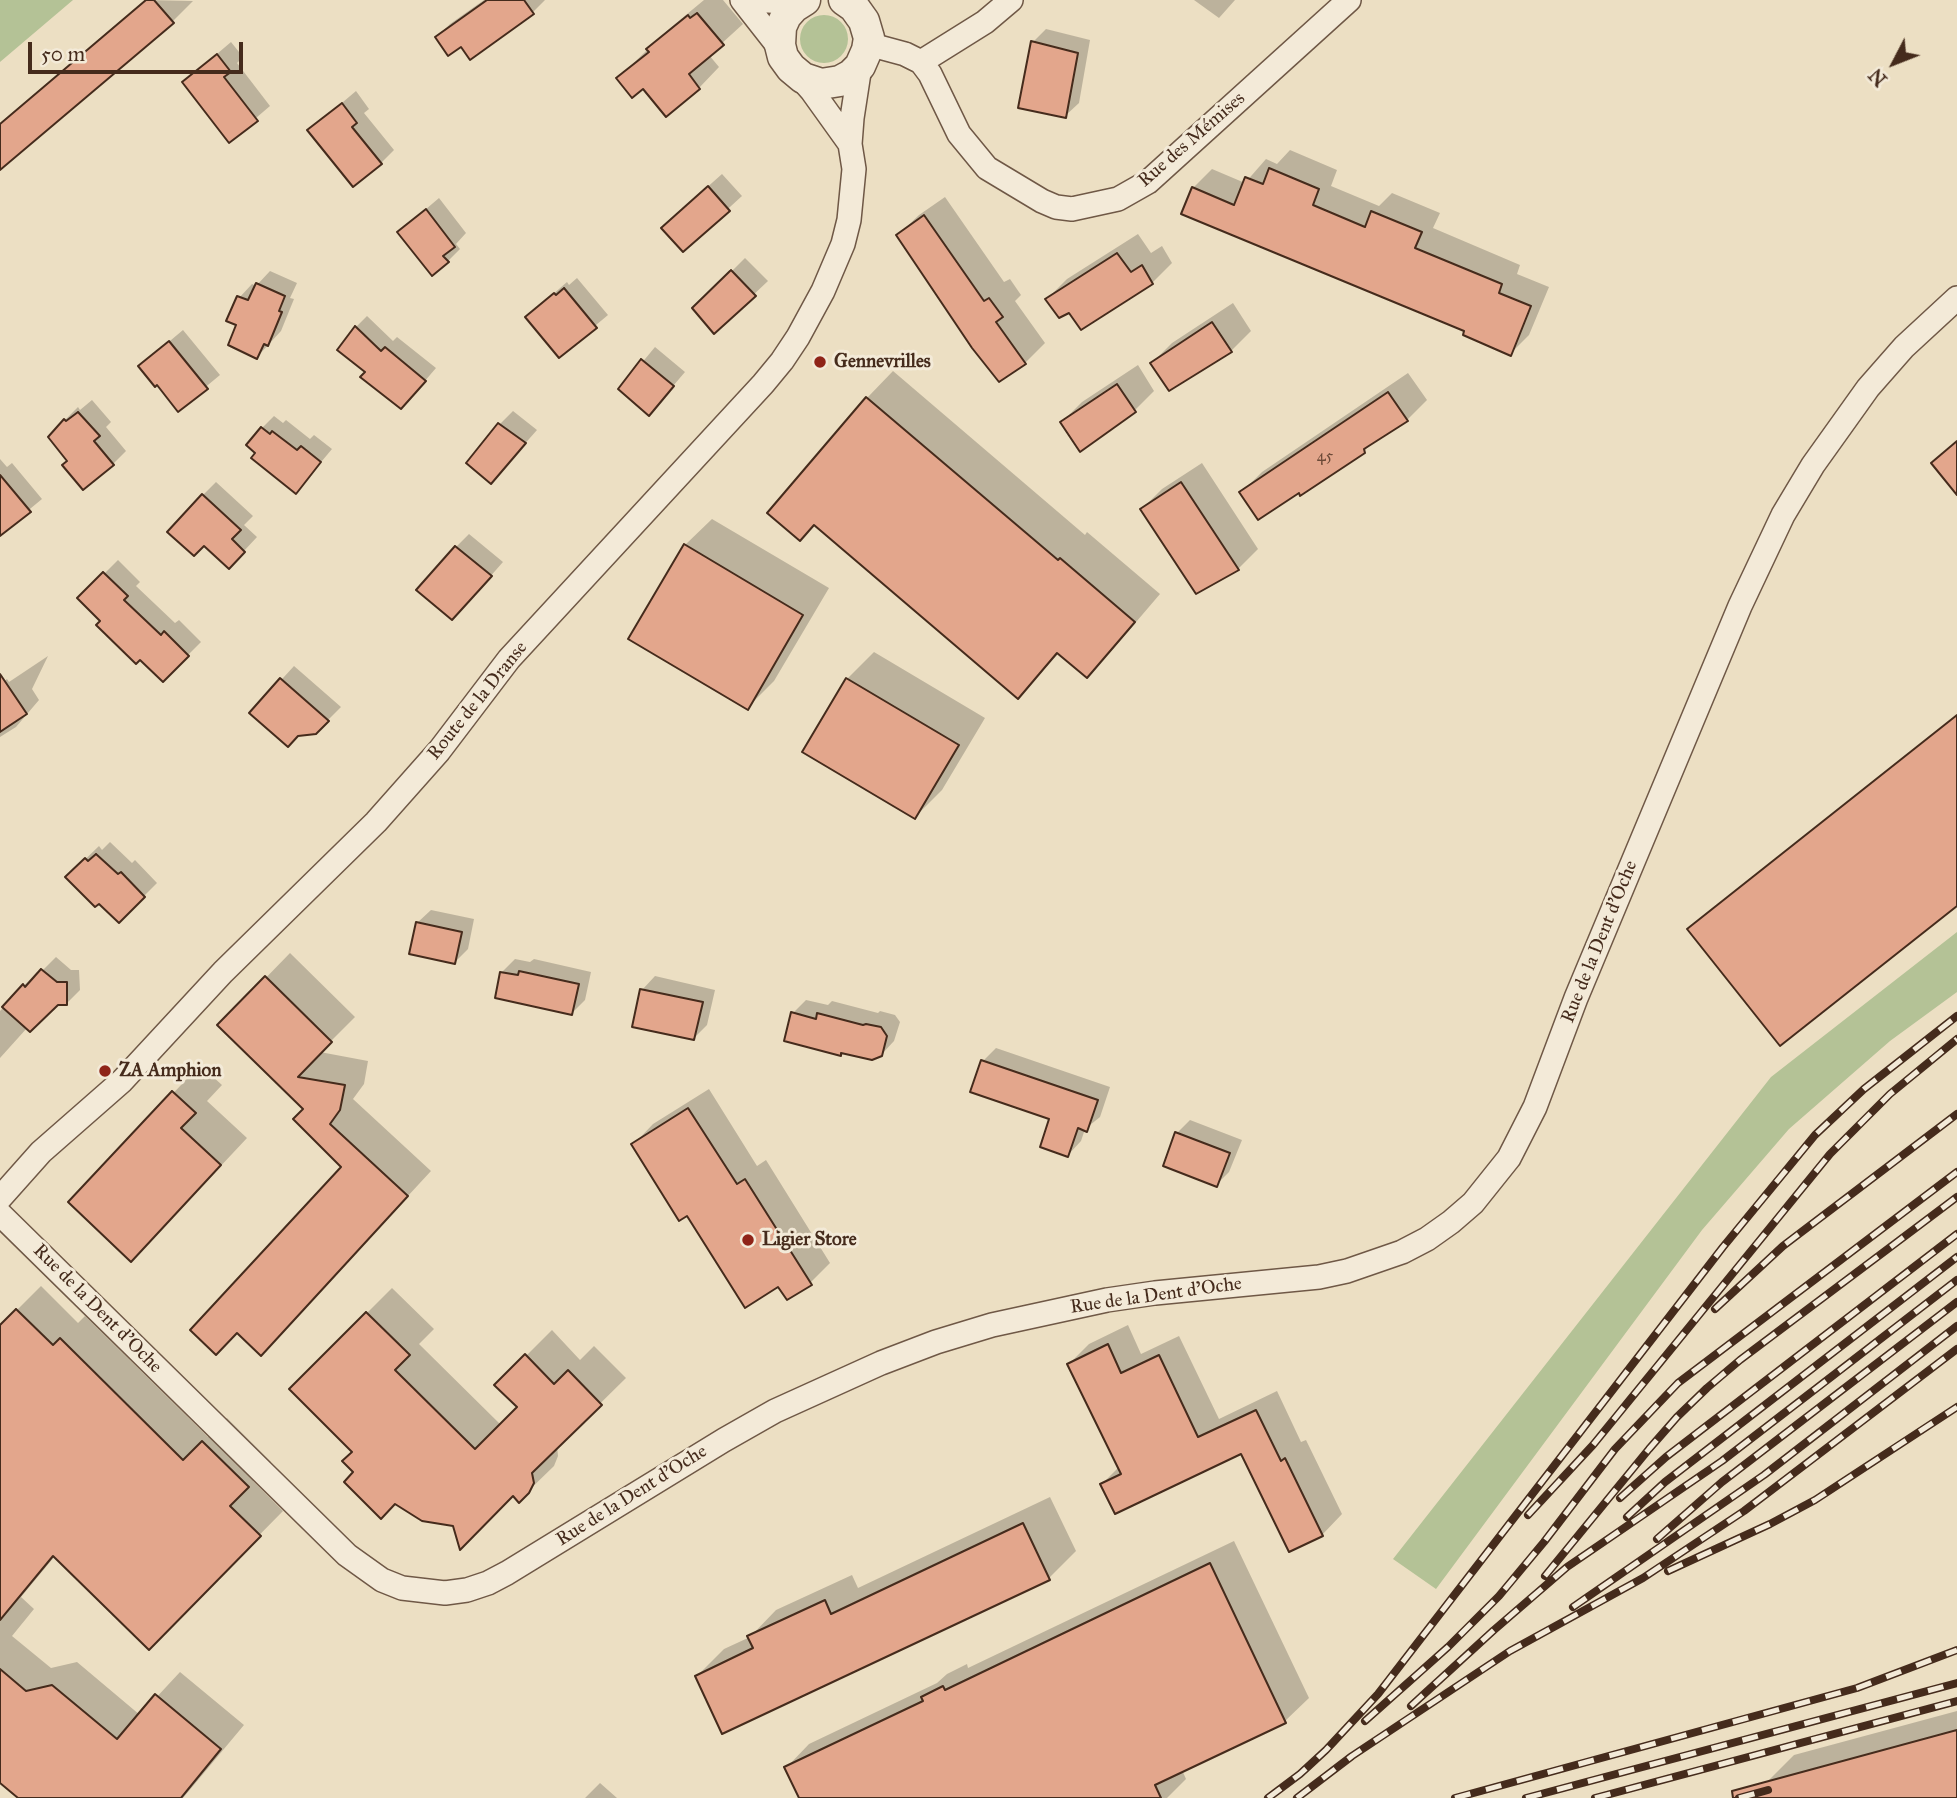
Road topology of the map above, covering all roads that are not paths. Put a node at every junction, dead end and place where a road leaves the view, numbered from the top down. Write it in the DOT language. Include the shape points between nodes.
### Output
graph roads {
  1 [pos="742,0"];
  2 [pos="754,0"];
  3 [pos="1011,0"];
  4 [pos="1349,0"];
  5 [pos="802,2"];
  6 [pos="858,25"];
  7 [pos="921,62"];
  8 [pos="790,63"];
  9 [pos="850,144"];
  10 [pos="1957,298"];
  11 [pos="0,1198"];
  12 [pos="0,1214"];
  1 -- 8 [label="street"];
  2 -- 5 [label="street"];
  3 -- 7 [label="street"];
  4 -- 7 [label="street, Rue des Mémises" via="1148,182 1118,199 1072,209 1042,201 987,168 959,134"];
  5 -- 8 [label="street" via="781,27"];
  6 -- 7 [label="street"];
  6 -- 8 [label="street" via="846,78 828,84 809,81"];
  6 -- 9 [label="street, Route de la Dranse"];
  8 -- 9 [label="street"];
  9 -- 11 [label="street, Route de la Dranse" via="853,195 843,244 811,314 782,361 509,659 439,751 376,822 237,957 122,1082 41,1152"];
  10 -- 12 [label="street, Rue de la Dent d'Oche" via="1868,388 1783,514 1576,998 1535,1107 1509,1158 1451,1222 1402,1252 1319,1277 1107,1300 936,1342 775,1411 507,1573 467,1590 445,1593 402,1588 347,1555"];
}
